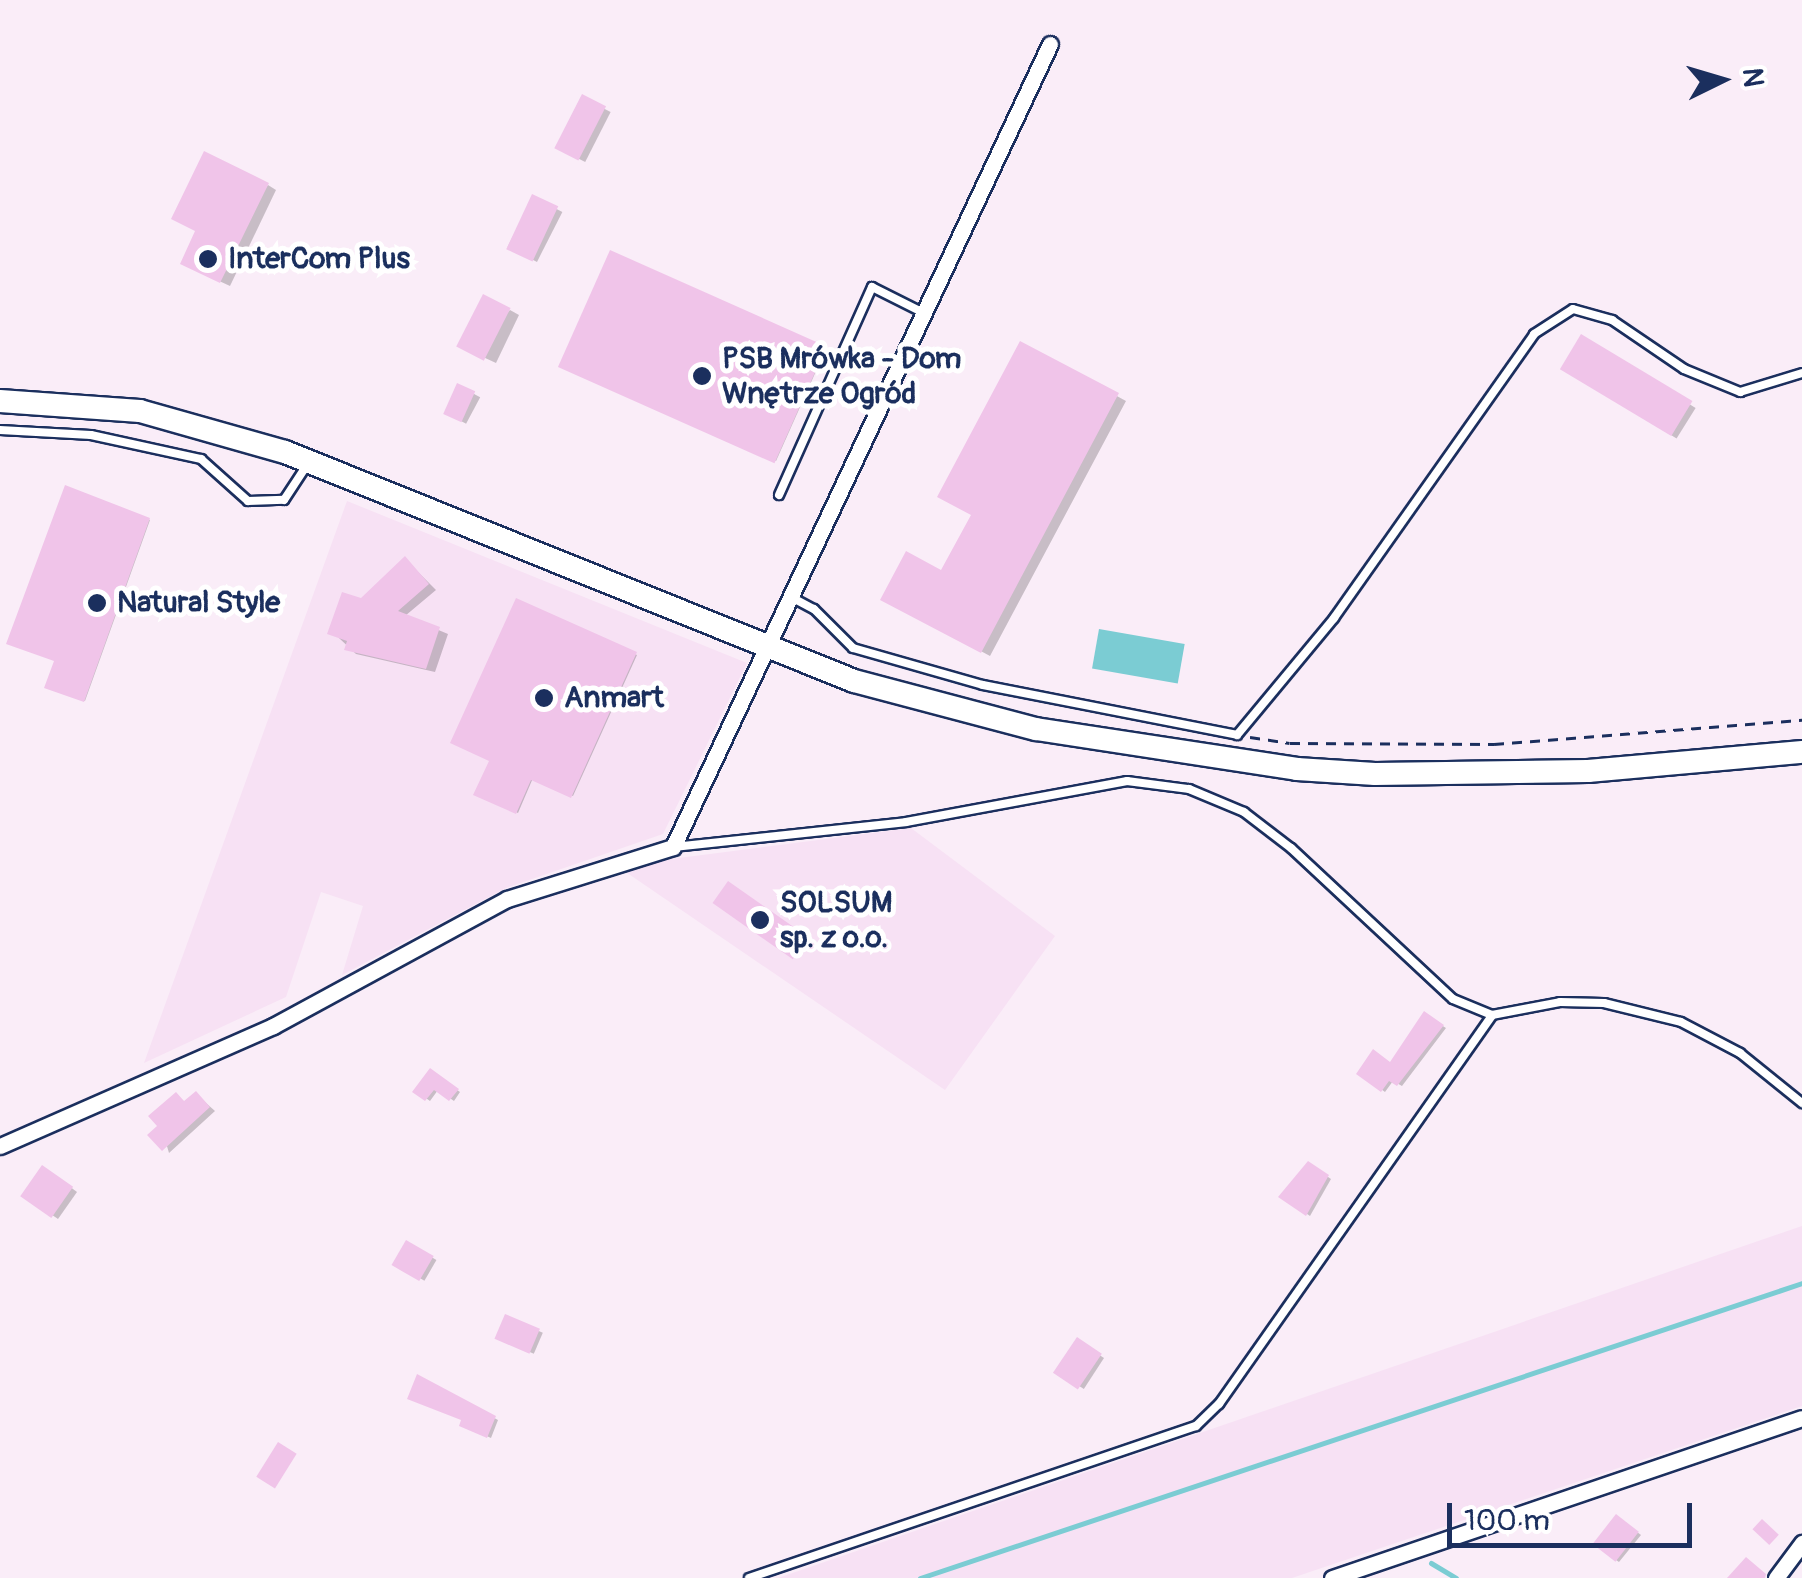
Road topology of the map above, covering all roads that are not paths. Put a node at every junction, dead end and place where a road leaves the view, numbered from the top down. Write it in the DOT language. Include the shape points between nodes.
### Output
graph roads {
  1 [pos="1050,44"];
  2 [pos="924,313"];
  3 [pos="1802,373"];
  4 [pos="0,401"];
  5 [pos="0,430"];
  6 [pos="310,461"];
  7 [pos="779,495"];
  8 [pos="791,597"];
  9 [pos="768,649"];
  10 [pos="1802,752"];
  11 [pos="673,847"];
  12 [pos="1492,1016"];
  13 [pos="1802,1103"];
  14 [pos="0,1146"];
  15 [pos="1802,1418"];
  16 [pos="1802,1543"];
  17 [pos="750,1578"];
  18 [pos="1332,1578"];
  19 [pos="1776,1578"];
  1 -- 2 [label="street"];
  2 -- 7 [label="lane" via="872,287"];
  2 -- 8 [label="street"];
  3 -- 8 [label="lane" via="1740,392 1684,369 1612,320 1573,309 1534,334 1334,618 1237,735 983,685 853,648 814,609"];
  4 -- 6 [label="main road" via="140,411"];
  5 -- 6 [label="lane" via="91,436 201,460 248,501 284,500"];
  6 -- 9 [label="main road"];
  8 -- 9 [label="street"];
  9 -- 10 [label="main road" via="854,681 1036,730 1297,769 1462,775"];
  9 -- 11 [label="street"];
  11 -- 12 [label="lane" via="906,822 1126,781 1189,788 1244,812 1349,899 1418,972 1453,999"];
  11 -- 14 [label="street" via="507,899 273,1026"];
  12 -- 13 [label="lane" via="1560,1002 1652,1014 1740,1053"];
  12 -- 17 [label="lane" via="1196,1426"];
  15 -- 18 [label="street"];
  16 -- 19 [label="street"];
}
